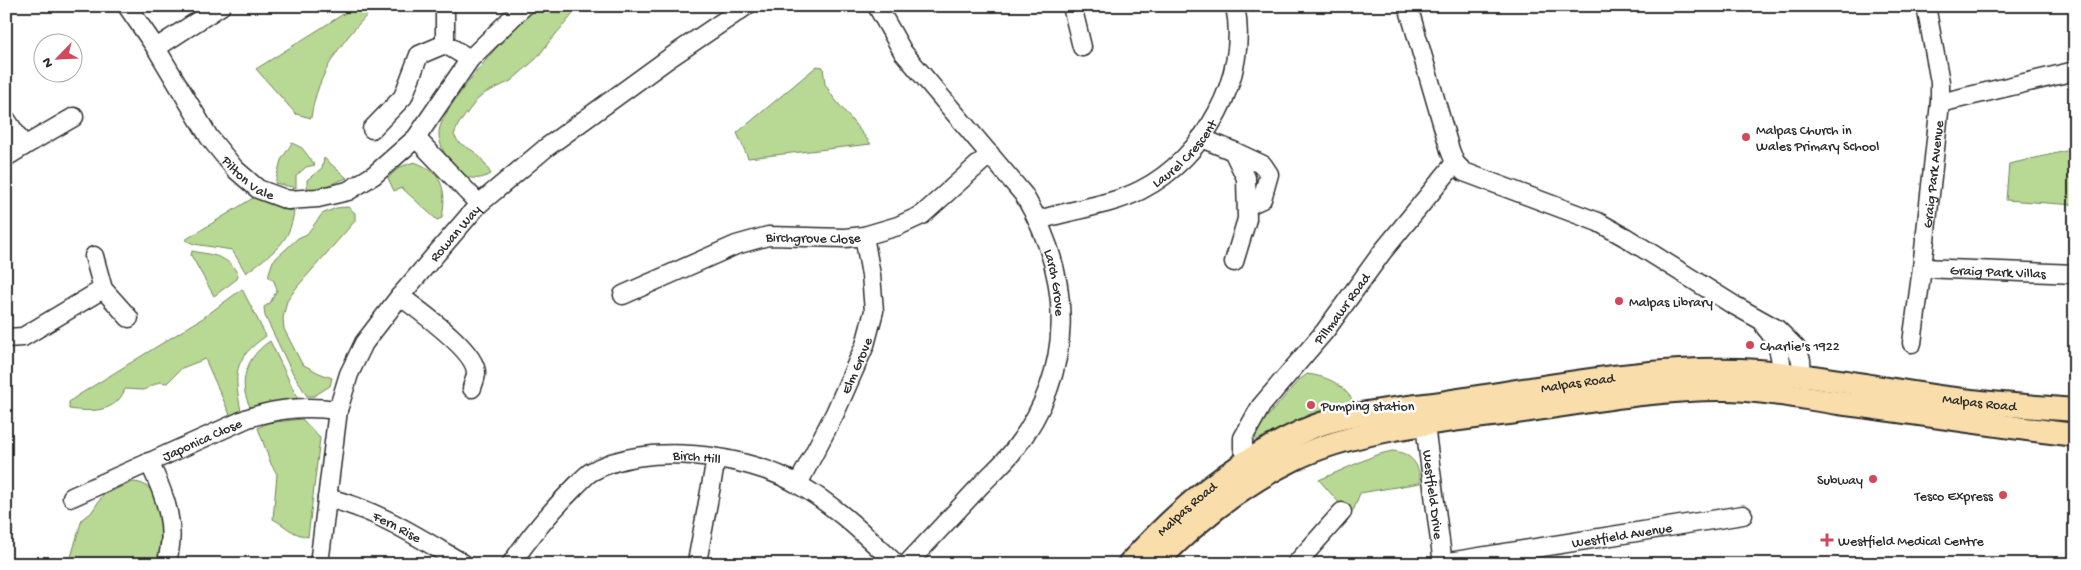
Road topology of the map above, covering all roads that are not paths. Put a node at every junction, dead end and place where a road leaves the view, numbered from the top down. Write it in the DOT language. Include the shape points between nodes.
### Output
graph roads {
  1 [pos="127,6"];
  2 [pos="221,6"];
  3 [pos="445,6"];
  4 [pos="524,6"];
  5 [pos="746,6"];
  6 [pos="877,6"];
  7 [pos="1072,6"];
  8 [pos="1235,6"];
  9 [pos="1408,6"];
  10 [pos="1926,6"];
  11 [pos="445,44"];
  12 [pos="1082,47"];
  13 [pos="156,48"];
  14 [pos="470,59"];
  15 [pos="2075,71"];
  16 [pos="1940,103"];
  17 [pos="74,116"];
  18 [pos="6,119"];
  19 [pos="372,128"];
  20 [pos="416,138"];
  21 [pos="1201,138"];
  22 [pos="24,146"];
  23 [pos="990,154"];
  24 [pos="6,156"];
  25 [pos="1455,163"];
  26 [pos="479,204"];
  27 [pos="1039,220"];
  28 [pos="864,236"];
  29 [pos="94,256"];
  30 [pos="1234,262"];
  31 [pos="1922,268"];
  32 [pos="2075,274"];
  33 [pos="103,289"];
  34 [pos="623,295"];
  35 [pos="400,296"];
  36 [pos="129,318"];
  37 [pos="6,338"];
  38 [pos="1912,343"];
  39 [pos="1792,375"];
  40 [pos="472,388"];
  41 [pos="1788,396"];
  42 [pos="338,410"];
  43 [pos="2075,410"];
  44 [pos="1425,424"];
  45 [pos="2075,435"];
  46 [pos="1248,458"];
  47 [pos="716,459"];
  48 [pos="150,462"];
  49 [pos="798,484"];
  50 [pos="72,497"];
  51 [pos="327,498"];
  52 [pos="1342,512"];
  53 [pos="1743,515"];
  54 [pos="697,562"];
  55 [pos="1443,563"];
  56 [pos="166,564"];
  57 [pos="319,564"];
  58 [pos="464,564"];
  59 [pos="511,564"];
  60 [pos="896,564"];
  61 [pos="907,564"];
  62 [pos="1129,564"];
  63 [pos="1155,564"];
  64 [pos="1296,564"];
  1 -- 13 [label="street, Pilton Vale"];
  2 -- 13 [label="street"];
  3 -- 11 [label="street"];
  4 -- 14 [label="street, Pilton Vale"];
  5 -- 26 [label="street, Rowan Way" via="547,147"];
  6 -- 23 [label="street, Larch Grove" via="903,52"];
  7 -- 12 [label="street"];
  8 -- 21 [label="street, Laurel Crescent" via="1238,40 1234,67 1223,103"];
  9 -- 25 [label="street"];
  10 -- 16 [label="street, Graig Park Avenue" via="1940,82"];
  11 -- 14 [label="street"];
  11 -- 19 [label="street" via="419,55 403,97"];
  13 -- 20 [label="street, Pilton Vale" via="209,137 235,169 258,189 288,200 348,191 374,176"];
  14 -- 20 [label="street, Pilton Vale"];
  15 -- 16 [label="street"];
  16 -- 31 [label="street, Graig Park Avenue"];
  17 -- 22 [label="street"];
  18 -- 22 [label="street"];
  20 -- 26 [label="street"];
  21 -- 27 [label="street, Laurel Crescent" via="1172,170 1141,190"];
  21 -- 30 [label="street" via="1233,152 1246,178 1247,219"];
  22 -- 24 [label="street"];
  23 -- 27 [label="street, Larch Grove" via="1024,195"];
  23 -- 28 [label="street, Birchgrove Close" via="922,215"];
  25 -- 39 [label="street" via="1477,179 1598,222 1777,329 1796,348 1801,360"];
  25 -- 46 [label="street, Pillmawr Road" via="1383,251 1325,331 1261,406 1242,438"];
  26 -- 35 [label="street, Rowan Way"];
  27 -- 61 [label="street, Larch Grove" via="1054,261 1062,326 1051,383 1036,416 1013,450"];
  28 -- 34 [label="street, Birchgrove Close" via="768,236 736,245"];
  28 -- 49 [label="street, Elm Grove" via="874,311 864,345 835,413"];
  29 -- 33 [label="street"];
  31 -- 32 [label="street, Graig Park Villas"];
  31 -- 38 [label="street, Graig Park Avenue"];
  33 -- 36 [label="street"];
  33 -- 37 [label="street" via="23,337"];
  35 -- 40 [label="street" via="470,356 476,372"];
  35 -- 42 [label="street, Rowan Way" via="364,343 349,374"];
  39 -- 41 [label="main road"];
  39 -- 43 [label="main road, Malpas Road" via="1955,399"];
  39 -- 46 [label="main road, Malpas Road" via="1741,370 1674,372 1414,407 1345,418 1306,430"];
  41 -- 44 [label="main road, Malpas Road" via="1729,389 1653,392"];
  41 -- 45 [label="main road, Malpas Road"];
  42 -- 48 [label="street, Japonica Close" via="306,406 268,412 232,424"];
  42 -- 51 [label="street, Rowan Way"];
  44 -- 55 [label="street, Westfield Drive"];
  44 -- 63 [label="main road, Malpas Road" via="1338,443 1296,458 1256,480 1217,508 1191,528"];
  46 -- 62 [label="main road, Malpas Road" via="1198,496"];
  47 -- 49 [label="street, Birch Hill" via="766,470"];
  47 -- 54 [label="street"];
  47 -- 59 [label="street, Birch Hill" via="682,452 624,458 590,473 529,537"];
  48 -- 50 [label="street, Japonica Close"];
  48 -- 56 [label="street" via="168,509 171,531"];
  49 -- 60 [label="street, Birch Hill" via="832,506"];
  51 -- 57 [label="street, Rowan Way"];
  51 -- 58 [label="street, Fern Rise" via="347,503 415,535"];
  52 -- 64 [label="street"];
  53 -- 55 [label="street, Westfield Avenue"];
}
